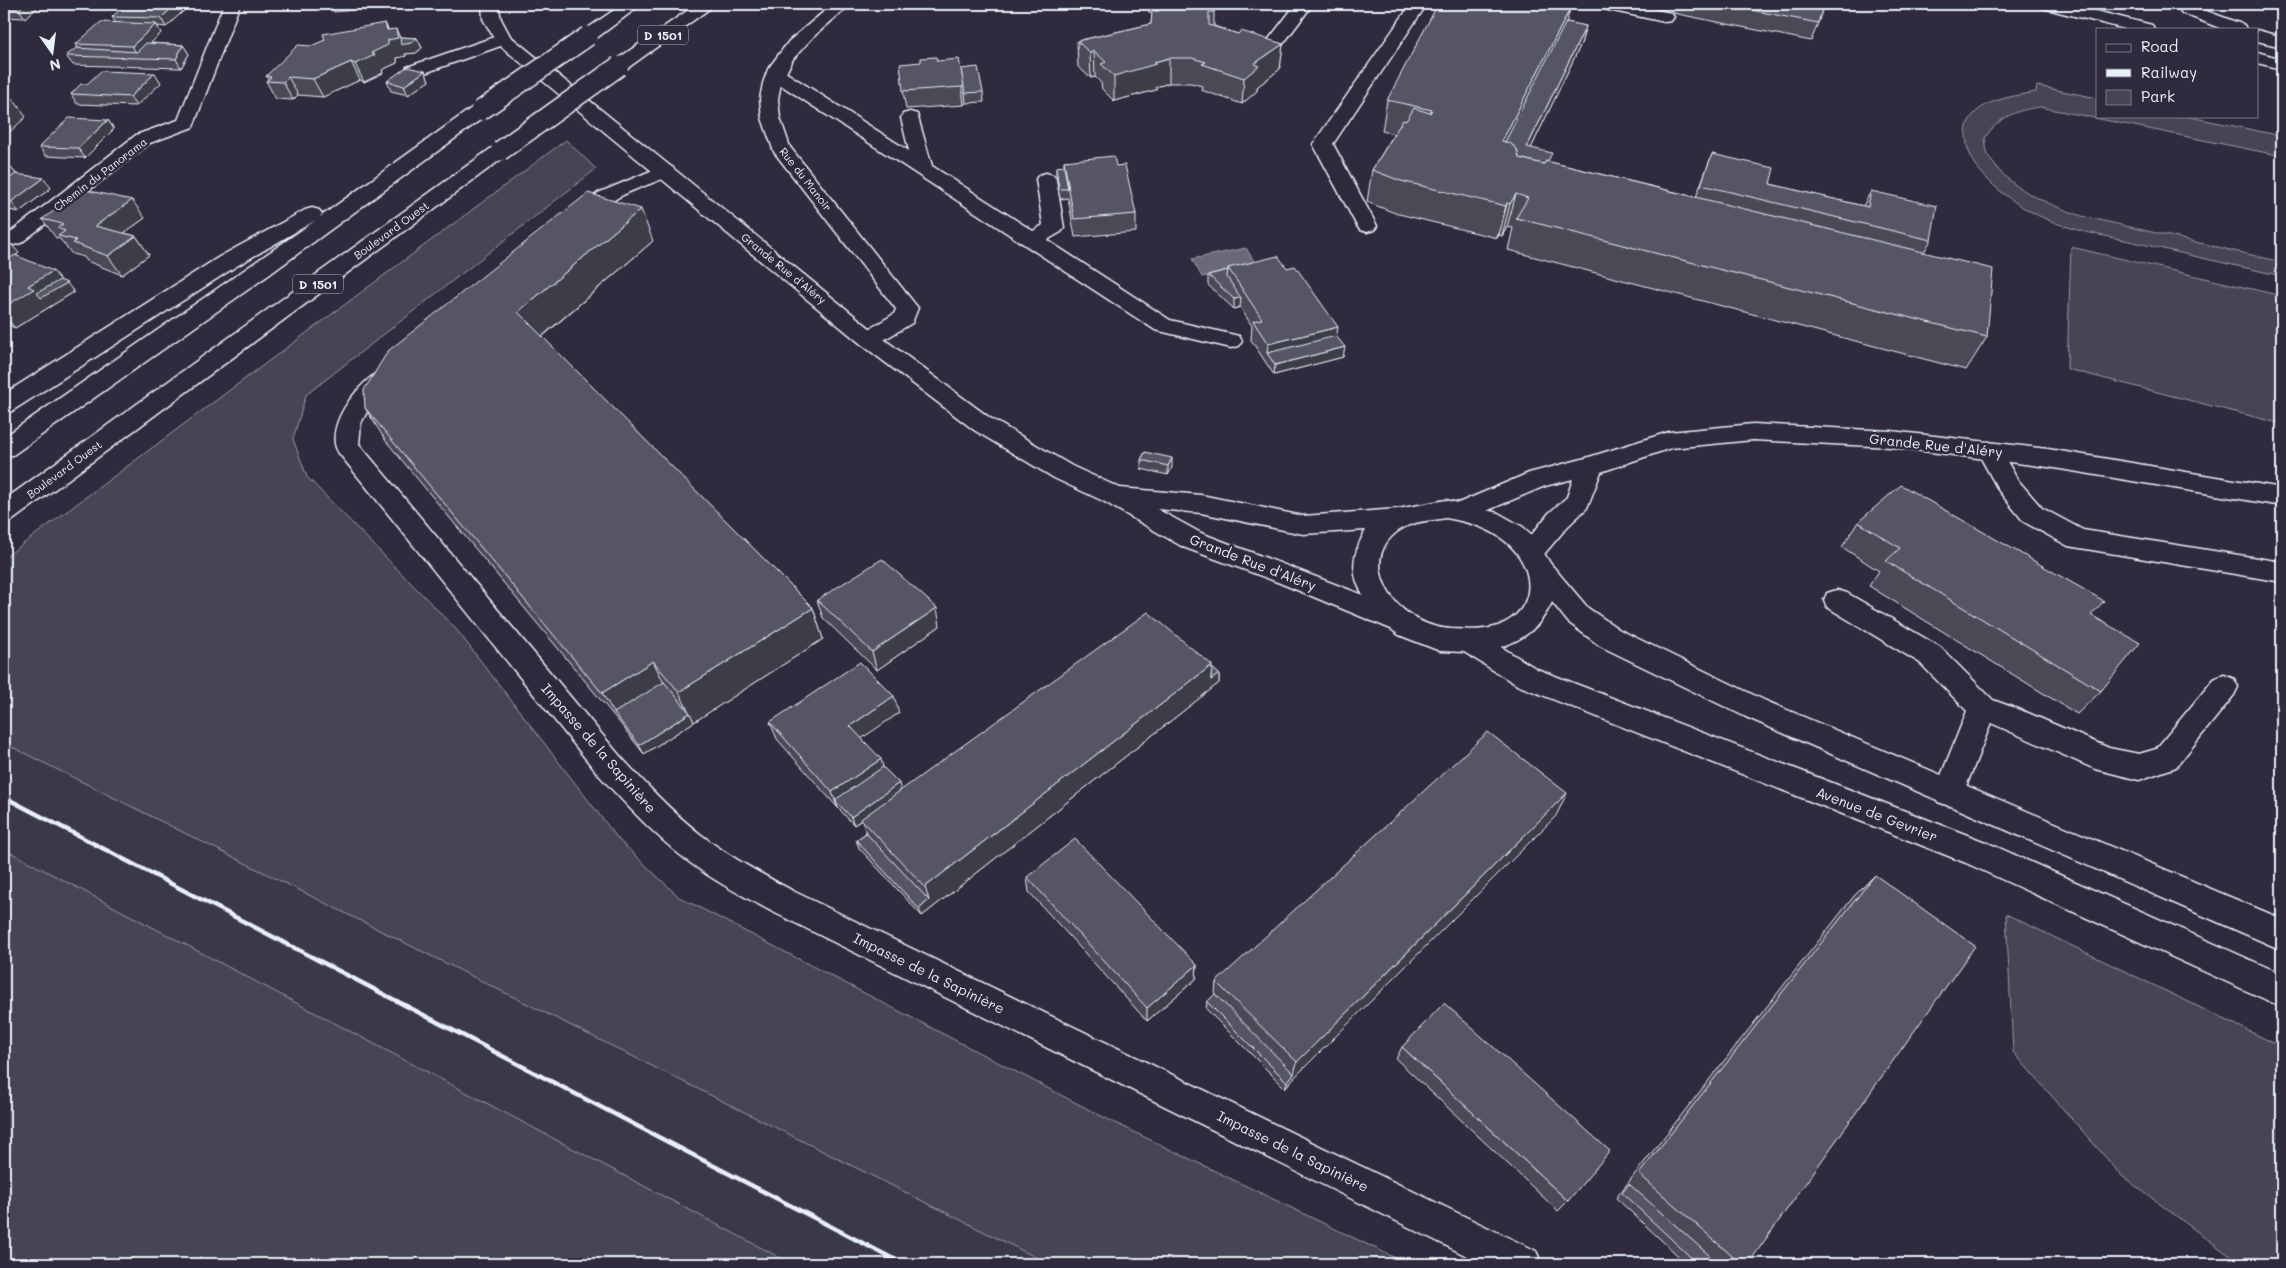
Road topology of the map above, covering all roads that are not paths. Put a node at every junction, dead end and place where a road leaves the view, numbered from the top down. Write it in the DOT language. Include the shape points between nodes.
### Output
graph roads {
  1 [pos="232,4"];
  2 [pos="490,4"];
  3 [pos="634,4"];
  4 [pos="708,4"];
  5 [pos="843,4"];
  6 [pos="1305,4"];
  7 [pos="1419,4"];
  8 [pos="1605,4"];
  9 [pos="2049,4"];
  10 [pos="2188,9"];
  11 [pos="1665,17"];
  12 [pos="2142,28"];
  13 [pos="2236,28"];
  14 [pos="2258,34"];
  15 [pos="503,39"];
  16 [pos="2282,42"];
  17 [pos="1271,48"];
  18 [pos="2258,57"];
  19 [pos="2282,64"];
  20 [pos="413,71"];
  21 [pos="776,74"];
  22 [pos="910,118"];
  23 [pos="410,160"];
  24 [pos="923,170"];
  25 [pos="665,171"];
  26 [pos="1046,179"];
  27 [pos="1367,226"];
  28 [pos="14,239"];
  29 [pos="1032,240"];
  30 [pos="552,241"];
  31 [pos="869,338"];
  32 [pos="1231,341"];
  33 [pos="416,353"];
  34 [pos="4,405"];
  35 [pos="4,449"];
  36 [pos="1989,451"];
  37 [pos="1590,466"];
  38 [pos="1112,495"];
  39 [pos="2282,497"];
  40 [pos="1465,511"];
  41 [pos="4,513"];
  42 [pos="1397,518"];
  43 [pos="1536,561"];
  44 [pos="2282,572"];
  45 [pos="1837,600"];
  46 [pos="1399,621"];
  47 [pos="1471,642"];
  48 [pos="2224,688"];
  49 [pos="1983,708"];
  50 [pos="1949,792"];
  51 [pos="2282,935"];
  52 [pos="2282,991"];
  53 [pos="1523,1264"];
  1 -- 28 [label="main road, Chemin du Panorama" via="186,123 143,139"];
  2 -- 15 [label="main road, Grande Rue d'Aléry" via="492,19"];
  3 -- 23 [label="main road, D 1501, bridge"];
  4 -- 41 [label="main road, Boulevard Ouest / D 1501, bridge" via="500,151"];
  5 -- 21 [label="main road, Rue du Manoir" via="797,42"];
  6 -- 17 [label="main road"];
  7 -- 27 [label="main road" via="1324,144"];
  8 -- 11 [label="main road"];
  9 -- 12 [label="main road"];
  10 -- 13 [label="main road"];
  14 -- 16 [label="main road"];
  15 -- 20 [label="main road"];
  15 -- 25 [label="main road, Grande Rue d'Aléry"];
  18 -- 19 [label="main road"];
  21 -- 24 [label="main road"];
  21 -- 31 [label="main road, Rue du Manoir" via="769,99 772,124 781,148 907,308 904,318"];
  22 -- 24 [label="main road"];
  23 -- 34 [label="main road" via="226,262"];
  23 -- 35 [label="main road, D 1501" via="262,269"];
  24 -- 29 [label="main road"];
  25 -- 30 [label="main road" via="606,197"];
  25 -- 31 [label="main road, Grande Rue d'Aléry"];
  26 -- 29 [label="main road" via="1054,228"];
  29 -- 32 [label="main road" via="1163,325"];
  31 -- 38 [label="main road, Grande Rue d'Aléry" via="982,424 1063,472"];
  33 -- 53 [label="main road, Impasse de la Sapinière" via="360,402 346,433 347,446 609,765 642,802 681,837 729,872 784,902"];
  36 -- 37 [label="main road, Grande Rue d'Aléry" via="1891,438 1753,432 1669,440"];
  36 -- 39 [label="main road, Grande Rue d'Aléry"];
  36 -- 44 [label="main road" via="2008,485 2033,516 2077,539"];
  37 -- 40 [label="main road, Grande Rue d'Aléry" via="1538,479"];
  37 -- 43 [label="main road" via="1578,502 1558,520"];
  38 -- 42 [label="main road, Grande Rue d'Aléry" via="1201,504 1303,525"];
  38 -- 46 [label="main road, Grande Rue d'Aléry" via="1192,540"];
  40 -- 42 [label="main road" via="1429,510"];
  40 -- 43 [label="main road" via="1491,520 1514,534"];
  42 -- 46 [label="main road" via="1380,531 1369,547 1365,566 1368,586 1380,604"];
  43 -- 47 [label="main road" via="1543,591 1536,611 1520,626 1498,638"];
  43 -- 50 [label="main road" via="1578,615 1610,638 1756,710"];
  45 -- 49 [label="main road" via="1930,656"];
  46 -- 47 [label="main road" via="1437,638"];
  47 -- 52 [label="main road, Avenue de Gevrier" via="1527,677 1977,853"];
  48 -- 49 [label="main road" via="2166,758 2139,767 2105,760"];
  49 -- 50 [label="main road"];
  50 -- 51 [label="main road"];
}
